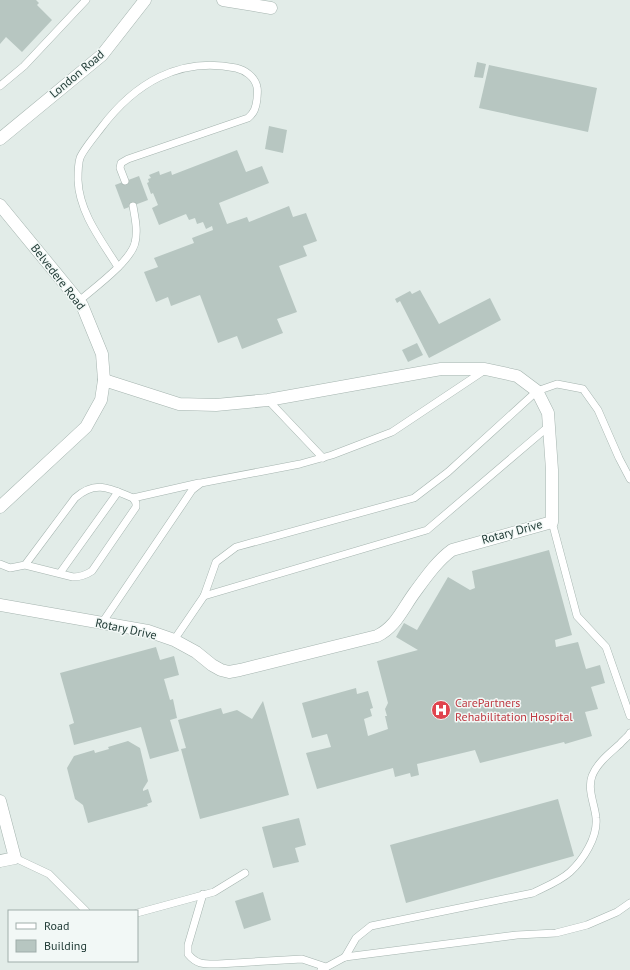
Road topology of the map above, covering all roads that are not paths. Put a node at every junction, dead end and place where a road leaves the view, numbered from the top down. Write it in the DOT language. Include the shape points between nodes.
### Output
graph roads {
  1 [pos="86,0"];
  2 [pos="145,0"];
  3 [pos="223,0"];
  4 [pos="271,8"];
  5 [pos="0,86"];
  6 [pos="0,139"];
  7 [pos="125,181"];
  8 [pos="0,205"];
  9 [pos="133,206"];
  10 [pos="118,267"];
  11 [pos="79,301"];
  12 [pos="485,369"];
  13 [pos="104,380"];
  14 [pos="537,391"];
  15 [pos="268,400"];
  16 [pos="549,426"];
  17 [pos="323,458"];
  18 [pos="630,479"];
  19 [pos="201,483"];
  20 [pos="118,492"];
  21 [pos="133,498"];
  22 [pos="0,507"];
  23 [pos="552,522"];
  24 [pos="0,564"];
  25 [pos="25,565"];
  26 [pos="60,573"];
  27 [pos="204,596"];
  28 [pos="0,605"];
  29 [pos="102,623"];
  30 [pos="174,640"];
  31 [pos="630,716"];
  32 [pos="630,733"];
  33 [pos="0,801"];
  34 [pos="15,858"];
  35 [pos="0,861"];
  36 [pos="245,873"];
  37 [pos="203,894"];
  38 [pos="630,903"];
  39 [pos="85,910"];
  40 [pos="138,913"];
  41 [pos="345,957"];
  42 [pos="323,968"];
  1 -- 5 [label="lane" via="24,66"];
  2 -- 6 [label="street, London Road" via="102,55"];
  3 -- 4 [label="street"];
  7 -- 10 [label="lane" via="120,168 121,163 128,159 248,118 254,113 256,103 257,88 254,80 246,72 230,67 193,67 175,70 155,78 137,90 113,112 94,137 80,159 78,180 83,208"];
  8 -- 11 [label="street, Belvedere Road"];
  9 -- 10 [label="lane" via="137,227 134,244 129,255"];
  10 -- 11 [label="lane"];
  11 -- 13 [label="street, Belvedere Road" via="102,354"];
  12 -- 14 [label="street, Rotary Drive" via="517,376"];
  12 -- 15 [label="street, Rotary Drive" via="441,370"];
  12 -- 17 [label="lane" via="392,432"];
  13 -- 15 [label="street, Rotary Drive" via="179,404 216,405"];
  13 -- 22 [label="street, Belvedere Road" via="101,400 86,427"];
  14 -- 16 [label="street, Rotary Drive" via="548,413"];
  14 -- 18 [label="lane" via="557,384 583,389 598,410 618,458"];
  14 -- 27 [label="lane" via="448,472 414,498 236,547 216,562"];
  15 -- 17 [label="lane"];
  16 -- 23 [label="street, Rotary Drive"];
  16 -- 27 [label="lane" via="426,530"];
  17 -- 19 [label="lane"];
  19 -- 21 [label="lane"];
  19 -- 29 [label="lane" via="192,490"];
  20 -- 21 [label="lane"];
  20 -- 25 [label="lane" via="102,486 84,490 75,498"];
  20 -- 26 [label="lane"];
  21 -- 26 [label="lane" via="136,507 92,570 80,577"];
  23 -- 30 [label="street, Rotary Drive" via="452,550 434,566 392,625 377,636 229,672 212,665 196,652"];
  23 -- 31 [label="lane" via="577,616 606,647"];
  24 -- 25 [label="lane" via="10,568"];
  25 -- 26 [label="lane"];
  27 -- 30 [label="lane"];
  28 -- 29 [label="street, Rotary Drive"];
  29 -- 30 [label="street, Rotary Drive" via="148,631"];
  32 -- 41 [label="lane" via="606,757 592,778 591,791 596,829 588,849 570,872 533,893 371,926 356,938"];
  33 -- 34 [label="street"];
  34 -- 35 [label="street"];
  34 -- 39 [label="lane" via="49,874"];
  36 -- 37 [label="lane" via="214,892"];
  37 -- 40 [label="lane"];
  37 -- 42 [label="lane" via="188,945 188,954 194,961 218,964 302,960"];
  38 -- 41 [label="lane" via="617,912 587,925 556,933 517,935"];
  41 -- 42 [label="lane"];
}
